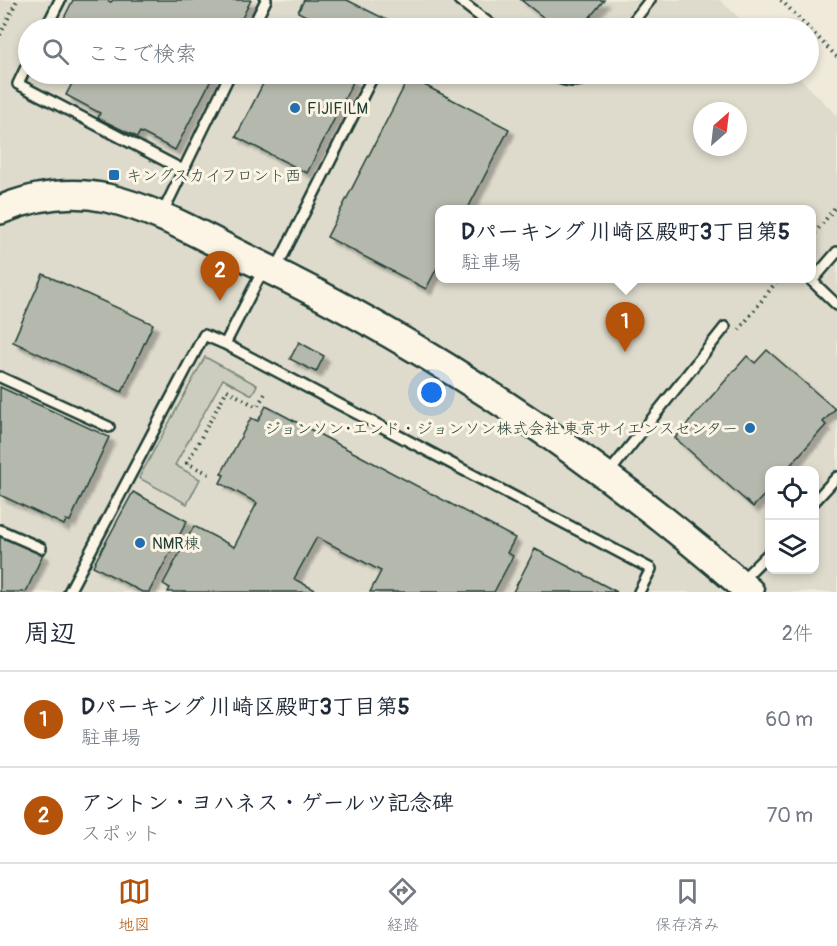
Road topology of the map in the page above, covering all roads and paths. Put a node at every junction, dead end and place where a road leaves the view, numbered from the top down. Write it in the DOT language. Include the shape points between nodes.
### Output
graph roads {
  1 [pos="17,0"];
  2 [pos="60,0"];
  3 [pos="266,0"];
  4 [pos="459,0"];
  5 [pos="650,0"];
  6 [pos="781,0"];
  7 [pos="51,18"];
  8 [pos="257,18"];
  9 [pos="482,18"];
  10 [pos="636,18"];
  11 [pos="799,18"];
  12 [pos="0,35"];
  13 [pos="819,39"];
  14 [pos="837,57"];
  15 [pos="18,84"];
  16 [pos="225,84"];
  17 [pos="369,84"];
  18 [pos="183,170"];
  19 [pos="837,206"];
  20 [pos="0,210"];
  21 [pos="161,217"];
  22 [pos="816,232"];
  23 [pos="837,252"];
  24 [pos="270,268"];
  25 [pos="816,276"];
  26 [pos="814,283"];
  27 [pos="837,305"];
  28 [pos="725,327"];
  29 [pos="225,345"];
  30 [pos="0,377"];
  31 [pos="267,390"];
  32 [pos="109,427"];
  33 [pos="209,474"];
  34 [pos="607,476"];
  35 [pos="837,477"];
  36 [pos="819,497"];
  37 [pos="0,530"];
  38 [pos="41,548"];
  39 [pos="765,559"];
  40 [pos="745,587"];
  41 [pos="69,592"];
  42 [pos="639,592"];
  1 -- 12 [label="path"];
  2 -- 7 [label="lane"];
  3 -- 8 [label="lane"];
  4 -- 9 [label="lane"];
  5 -- 10 [label="lane"];
  6 -- 11 [label="path"];
  13 -- 14 [label="path"];
  15 -- 18 [label="lane"];
  16 -- 18 [label="lane"];
  17 -- 24 [label="lane"];
  18 -- 21 [label="lane"];
  19 -- 22 [label="path"];
  20 -- 21 [label="street" via="40,197 71,195 104,197"];
  21 -- 24 [label="street"];
  23 -- 25 [label="lane"];
  24 -- 29 [label="lane"];
  24 -- 34 [label="street" via="438,360"];
  26 -- 27 [label="lane"];
  28 -- 34 [label="lane"];
  29 -- 41 [label="lane" via="204,334"];
  29 -- 42 [label="lane" via="651,569"];
  30 -- 32 [label="lane"];
  31 -- 33 [label="path" via="257,407 227,390 188,462"];
  34 -- 40 [label="street"];
  35 -- 36 [label="lane"];
  37 -- 38 [label="lane"];
  39 -- 40 [label="lane"];
}
